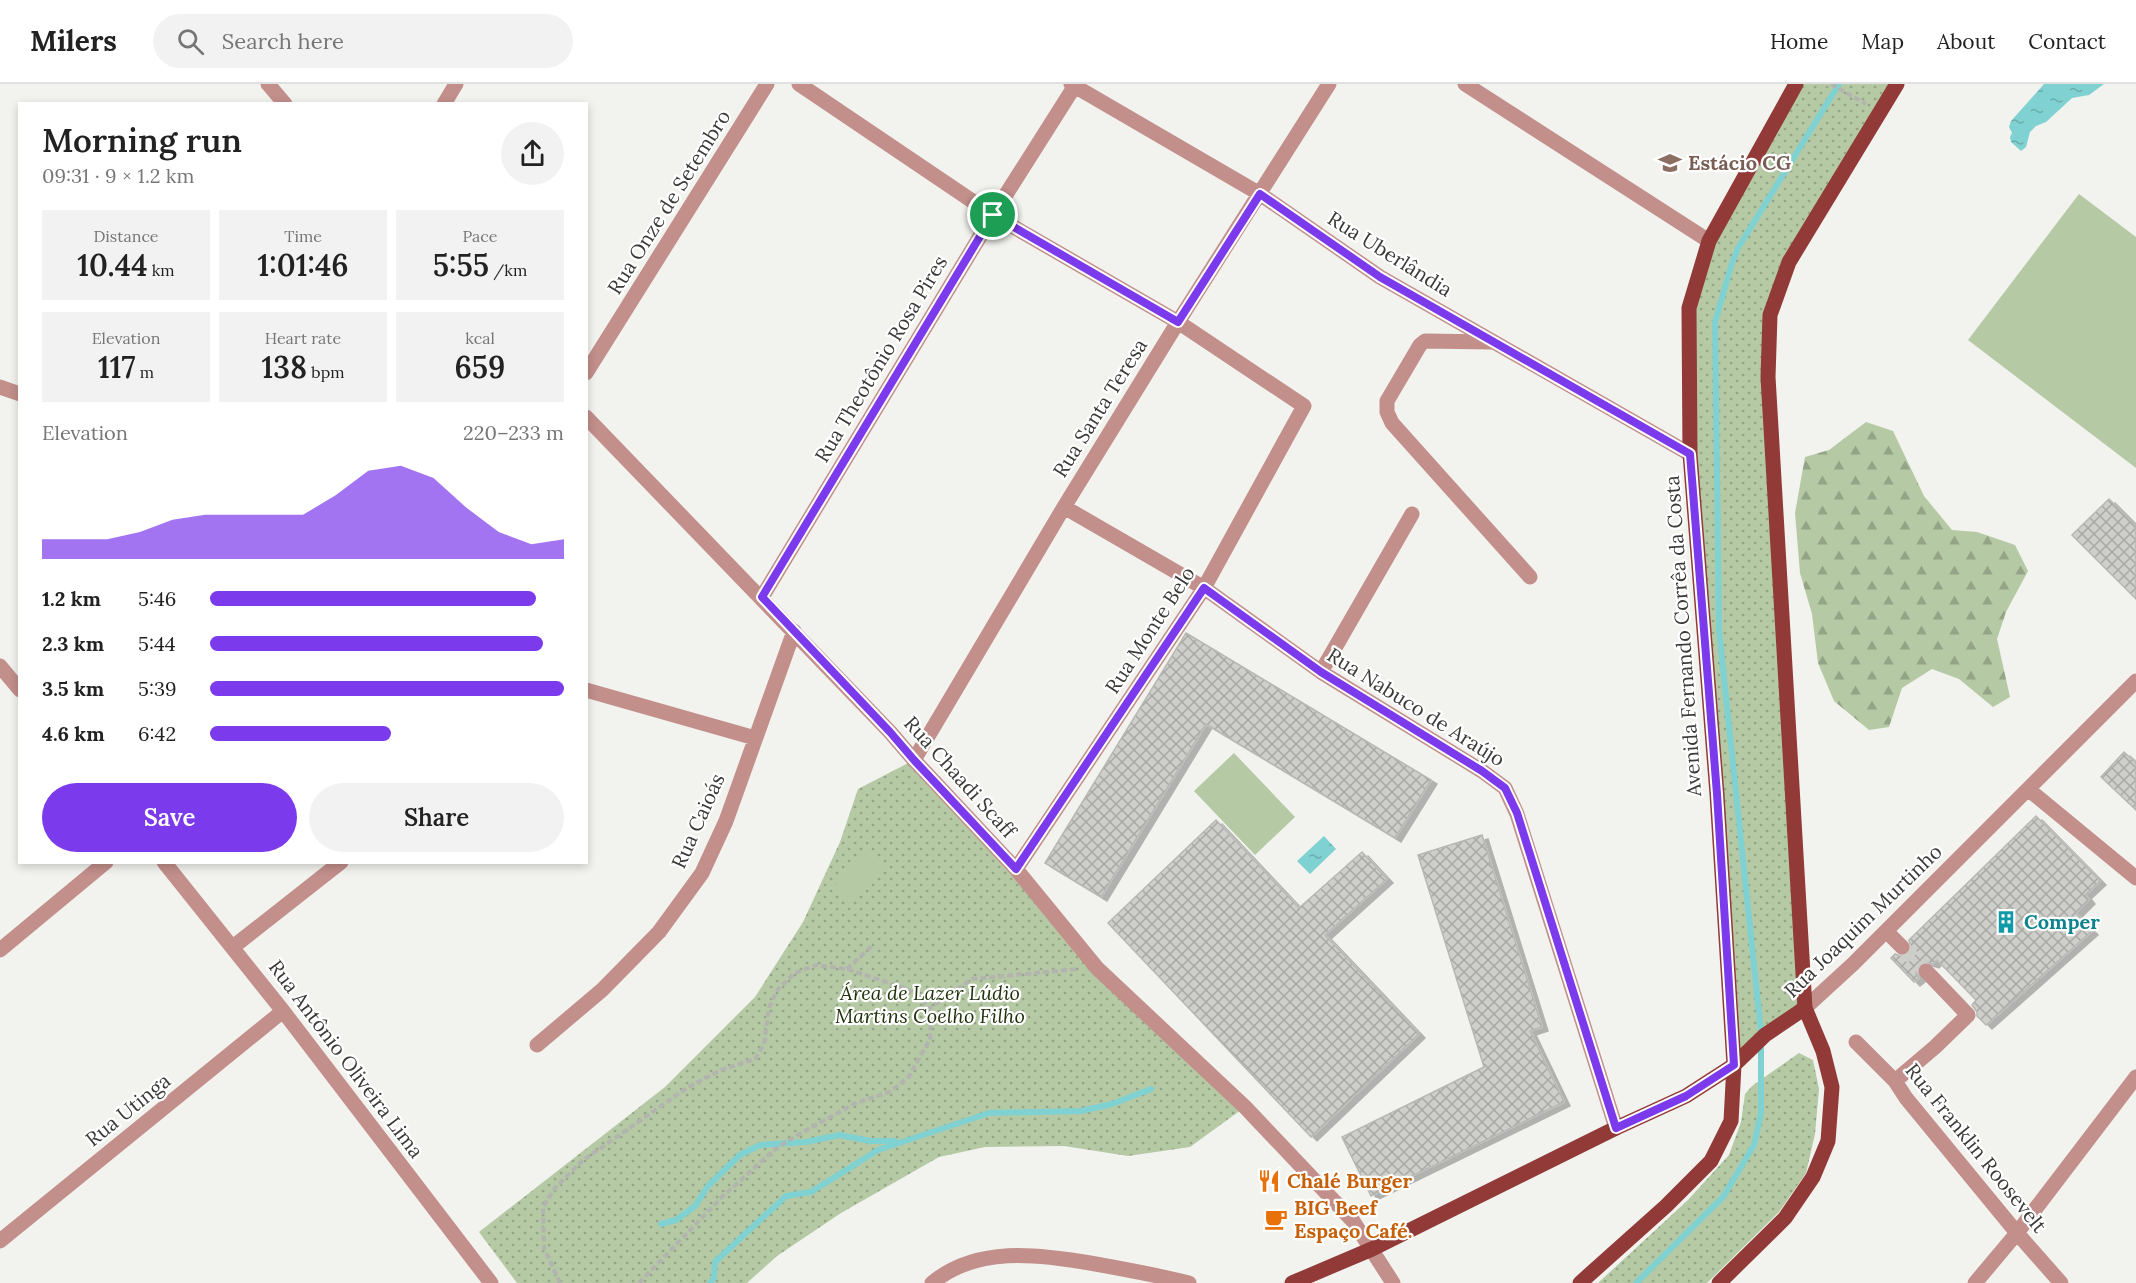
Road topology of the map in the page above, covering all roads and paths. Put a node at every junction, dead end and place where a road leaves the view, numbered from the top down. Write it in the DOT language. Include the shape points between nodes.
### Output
graph roads {
  1 [pos="268,84"];
  2 [pos="456,84"];
  3 [pos="767,84"];
  4 [pos="799,84"];
  5 [pos="1329,84"];
  6 [pos="1465,84"];
  7 [pos="1796,84"];
  8 [pos="1831,84"];
  9 [pos="1897,84"];
  10 [pos="1074,85"];
  11 [pos="283,102"];
  12 [pos="445,102"];
  13 [pos="1879,112"];
  14 [pos="1260,194"];
  15 [pos="993,215"];
  16 [pos="1709,241"];
  17 [pos="1178,322"];
  18 [pos="1495,342"];
  19 [pos="588,370"];
  20 [pos="0,387"];
  21 [pos="18,392"];
  22 [pos="588,419"];
  23 [pos="1690,454"];
  24 [pos="1064,507"];
  25 [pos="1412,514"];
  26 [pos="1530,577"];
  27 [pos="1204,588"];
  28 [pos="762,597"];
  29 [pos="794,632"];
  30 [pos="0,666"];
  31 [pos="1321,672"];
  32 [pos="2136,681"];
  33 [pos="18,688"];
  34 [pos="588,691"];
  35 [pos="755,738"];
  36 [pos="914,760"];
  37 [pos="2028,789"];
  38 [pos="104,864"];
  39 [pos="166,864"];
  40 [pos="338,864"];
  41 [pos="1016,869"];
  42 [pos="2136,878"];
  43 [pos="1886,931"];
  44 [pos="874,944"];
  45 [pos="1902,947"];
  46 [pos="233,948"];
  47 [pos="0,950"];
  48 [pos="1097,968"];
  49 [pos="847,969"];
  50 [pos="1926,971"];
  51 [pos="927,1010"];
  52 [pos="283,1011"];
  53 [pos="1800,1011"];
  54 [pos="1856,1042"];
  55 [pos="537,1045"];
  56 [pos="1734,1065"];
  57 [pos="2136,1077"];
  58 [pos="1895,1081"];
  59 [pos="1616,1128"];
  60 [pos="2017,1233"];
  61 [pos="0,1241"];
  62 [pos="1372,1249"];
  63 [pos="1136,1277"];
  64 [pos="491,1283"];
  65 [pos="560,1283"];
  66 [pos="639,1283"];
  67 [pos="932,1283"];
  68 [pos="1189,1283"];
  69 [pos="1292,1283"];
  70 [pos="1393,1283"];
  71 [pos="1580,1283"];
  72 [pos="1719,1283"];
  73 [pos="1975,1283"];
  74 [pos="2061,1283"];
  1 -- 11 [label="street"];
  2 -- 12 [label="street"];
  3 -- 19 [label="street, Rua Onze de Setembro"];
  4 -- 15 [label="street"];
  5 -- 14 [label="street, Rua Santa Teresa"];
  6 -- 16 [label="street"];
  7 -- 16 [label="main road, Avenida Fernando Corrêa da Costa"];
  8 -- 13 [label="path"];
  9 -- 13 [label="main road"];
  10 -- 14 [label="street, Rua Uberlândia"];
  10 -- 15 [label="street, Rua Theotônio Rosa Pires"];
  13 -- 53 [label="main road" via="1789,262 1770,315 1768,376"];
  14 -- 17 [label="street, Rua Santa Teresa"];
  14 -- 18 [label="street, Rua Uberlândia" via="1380,277"];
  15 -- 17 [label="street"];
  15 -- 28 [label="street, Rua Theotônio Rosa Pires"];
  16 -- 23 [label="main road, Avenida Fernando Corrêa da Costa" via="1689,308"];
  17 -- 24 [label="street, Rua Santa Teresa"];
  17 -- 27 [label="street, Rua Monte Belo" via="1304,406"];
  18 -- 23 [label="street, Rua Uberlândia"];
  18 -- 26 [label="street" via="1420,345 1387,401 1387,412 1392,423"];
  20 -- 21 [label="street"];
  22 -- 28 [label="street, Rua Chaadi Scaff"];
  23 -- 56 [label="main road, Avenida Fernando Corrêa da Costa"];
  24 -- 27 [label="street, Rua Nabuco de Araújo"];
  24 -- 36 [label="street, Rua Santa Teresa"];
  25 -- 31 [label="street"];
  27 -- 31 [label="street, Rua Nabuco de Araújo"];
  27 -- 41 [label="street, Rua Monte Belo"];
  28 -- 29 [label="street, Rua Chaadi Scaff"];
  29 -- 35 [label="street, Rua Caioás"];
  29 -- 36 [label="street, Rua Chaadi Scaff"];
  30 -- 33 [label="street"];
  31 -- 59 [label="street, Rua Nabuco de Araújo" via="1505,788 1517,813"];
  32 -- 37 [label="street, Rua Joaquim Murtinho"];
  34 -- 35 [label="street"];
  35 -- 55 [label="street, Rua Caioás" via="726,821 702,873 659,932 602,990"];
  36 -- 41 [label="street, Rua Chaadi Scaff"];
  37 -- 42 [label="street"];
  37 -- 43 [label="street, Rua Joaquim Murtinho"];
  38 -- 47 [label="street"];
  39 -- 46 [label="street, Rua Antônio Oliveira Lima"];
  40 -- 46 [label="street"];
  41 -- 48 [label="street, Rua Chaadi Scaff"];
  43 -- 45 [label="street"];
  43 -- 53 [label="street, Rua Joaquim Murtinho"];
  44 -- 49 [label="path"];
  46 -- 52 [label="street, Rua Antônio Oliveira Lima"];
  48 -- 51 [label="path" via="972,979"];
  48 -- 62 [label="street, Rua Chaadi Scaff" via="1245,1107 1353,1221"];
  49 -- 51 [label="path" via="907,989 922,1000"];
  49 -- 65 [label="path" via="816,965 795,973 778,989 769,1008 764,1044 755,1059 687,1088 582,1161 555,1188 543,1207 544,1248"];
  50 -- 58 [label="street" via="1968,1015"];
  51 -- 66 [label="path" via="931,1018 930,1039 908,1078 889,1092 856,1103 774,1150 722,1197"];
  52 -- 61 [label="street, Rua Utinga"];
  52 -- 64 [label="street, Rua Antônio Oliveira Lima"];
  53 -- 56 [label="main road, Rua Joaquim Murtinho"];
  53 -- 72 [label="main road" via="1822,1051 1832,1087 1828,1141 1813,1177 1785,1218"];
  54 -- 58 [label="street, Rua Franklin Roosevelt"];
  56 -- 59 [label="main road, Rua Joaquim Murtinho" via="1686,1096"];
  56 -- 71 [label="main road, Avenida Fernando Corrêa da Costa" via="1731,1121 1711,1161"];
  57 -- 60 [label="street"];
  58 -- 60 [label="street, Rua Franklin Roosevelt"];
  59 -- 62 [label="main road, Rua Joaquim Murtinho"];
  60 -- 73 [label="street"];
  60 -- 74 [label="street, Rua Franklin Roosevelt"];
  62 -- 69 [label="main road, Rua Joaquim Murtinho"];
  62 -- 70 [label="street, Rua Chaadi Scaff"];
  63 -- 67 [label="street" via="1046,1256 1011,1254 974,1261"];
  63 -- 68 [label="street"];
}
